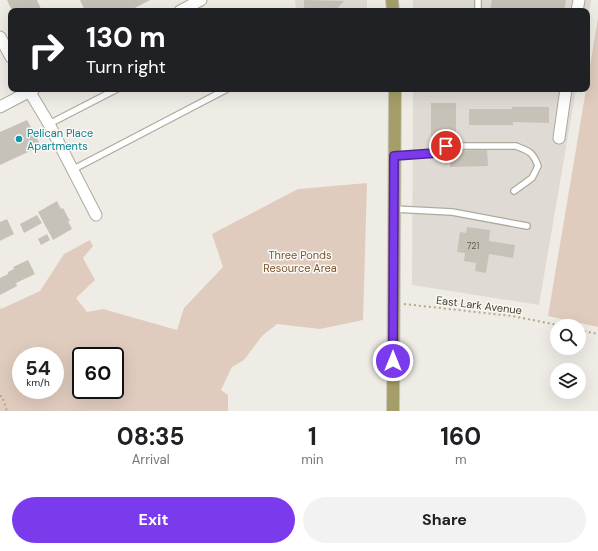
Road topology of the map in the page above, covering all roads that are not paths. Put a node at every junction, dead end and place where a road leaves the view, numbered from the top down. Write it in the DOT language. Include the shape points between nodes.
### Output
graph roads {
  1 [pos="201,0"];
  2 [pos="186,8"];
  3 [pos="0,37"];
  4 [pos="8,52"];
  5 [pos="26,92"];
  6 [pos="31,92"];
  7 [pos="111,92"];
  8 [pos="221,92"];
  9 [pos="395,92"];
  10 [pos="566,92"];
  11 [pos="0,107"];
  12 [pos="49,124"];
  13 [pos="559,138"];
  14 [pos="394,156"];
  15 [pos="72,170"];
  16 [pos="514,191"];
  17 [pos="394,210"];
  18 [pos="96,215"];
  19 [pos="527,226"];
  20 [pos="393,411"];
  1 -- 2 [label="street"];
  3 -- 4 [label="street"];
  5 -- 11 [label="street"];
  6 -- 12 [label="street"];
  7 -- 12 [label="lane"];
  8 -- 15 [label="lane"];
  9 -- 14 [label="main road"];
  10 -- 13 [label="street"];
  12 -- 15 [label="street"];
  14 -- 16 [label="lane" via="436,153 446,146 516,146 534,156 538,166 532,178"];
  14 -- 17 [label="main road"];
  15 -- 18 [label="street"];
  17 -- 19 [label="lane" via="452,212"];
  17 -- 20 [label="main road"];
}
